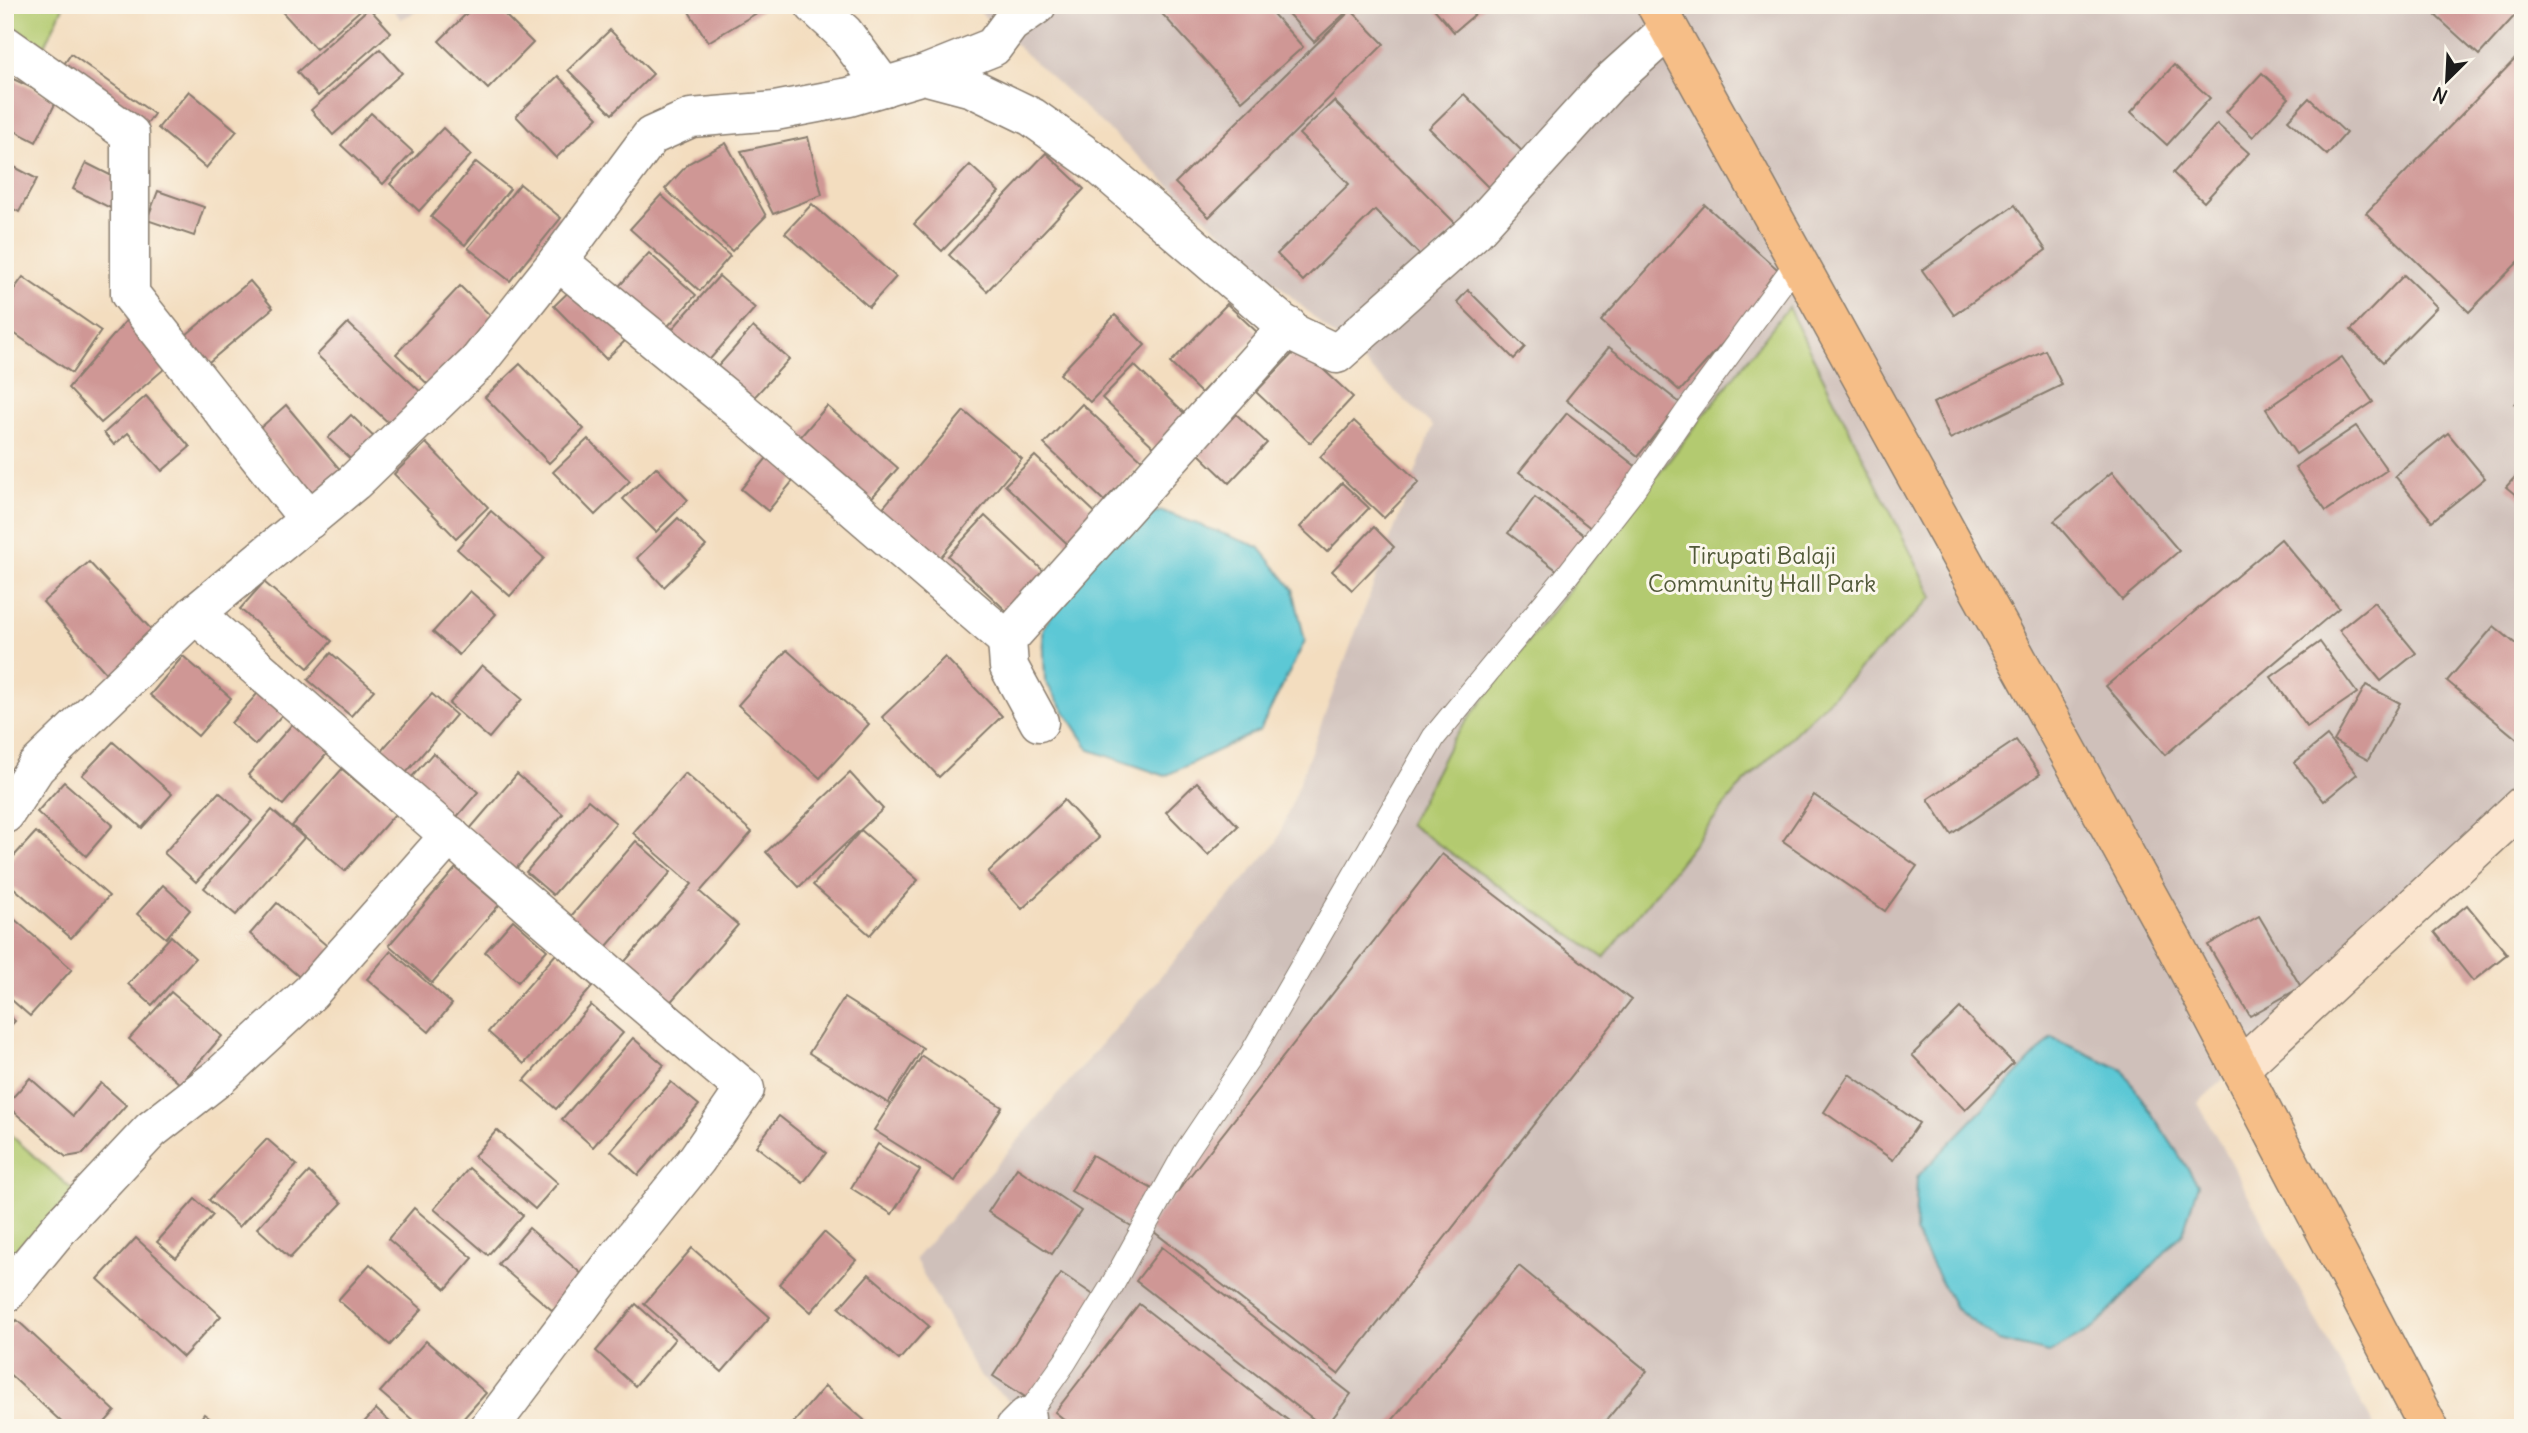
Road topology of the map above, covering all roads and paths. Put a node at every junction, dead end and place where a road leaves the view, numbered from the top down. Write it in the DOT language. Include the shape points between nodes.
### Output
graph roads {
  1 [pos="814,5"];
  2 [pos="1037,5"];
  3 [pos="1662,17"];
  4 [pos="5,45"];
  5 [pos="923,75"];
  6 [pos="884,87"];
  7 [pos="558,261"];
  8 [pos="1797,262"];
  9 [pos="1288,327"];
  10 [pos="309,520"];
  11 [pos="195,614"];
  12 [pos="1007,640"];
  13 [pos="1039,722"];
  14 [pos="2523,805"];
  15 [pos="5,814"];
  16 [pos="450,835"];
  17 [pos="2240,1068"];
  18 [pos="5,1294"];
  19 [pos="1020,1422"];
  20 [pos="489,1428"];
  21 [pos="2429,1428"];
  1 -- 6 [label="street" via="844,33"];
  2 -- 5 [label="street" via="1010,24 993,47"];
  3 -- 8 [label="main road"];
  3 -- 9 [label="street" via="1475,231 1337,354"];
  4 -- 10 [label="street" via="130,134 130,295"];
  5 -- 6 [label="street"];
  5 -- 9 [label="street" via="972,88 1032,117 1099,165"];
  6 -- 7 [label="street" via="775,111 691,118 651,136"];
  7 -- 10 [label="street" via="477,363"];
  7 -- 12 [label="street"];
  8 -- 17 [label="main road"];
  8 -- 19 [label="lane" via="1621,506 1434,737 1250,1056 1185,1153 1110,1289 1065,1362"];
  9 -- 12 [label="street"];
  10 -- 11 [label="street"];
  11 -- 15 [label="street" via="36,767"];
  11 -- 16 [label="street"];
  12 -- 13 [label="street" via="1009,667"];
  14 -- 17 [label="street"];
  16 -- 18 [label="street" via="311,992 219,1077 151,1130"];
  16 -- 20 [label="street" via="745,1089"];
  17 -- 21 [label="main road"];
}
